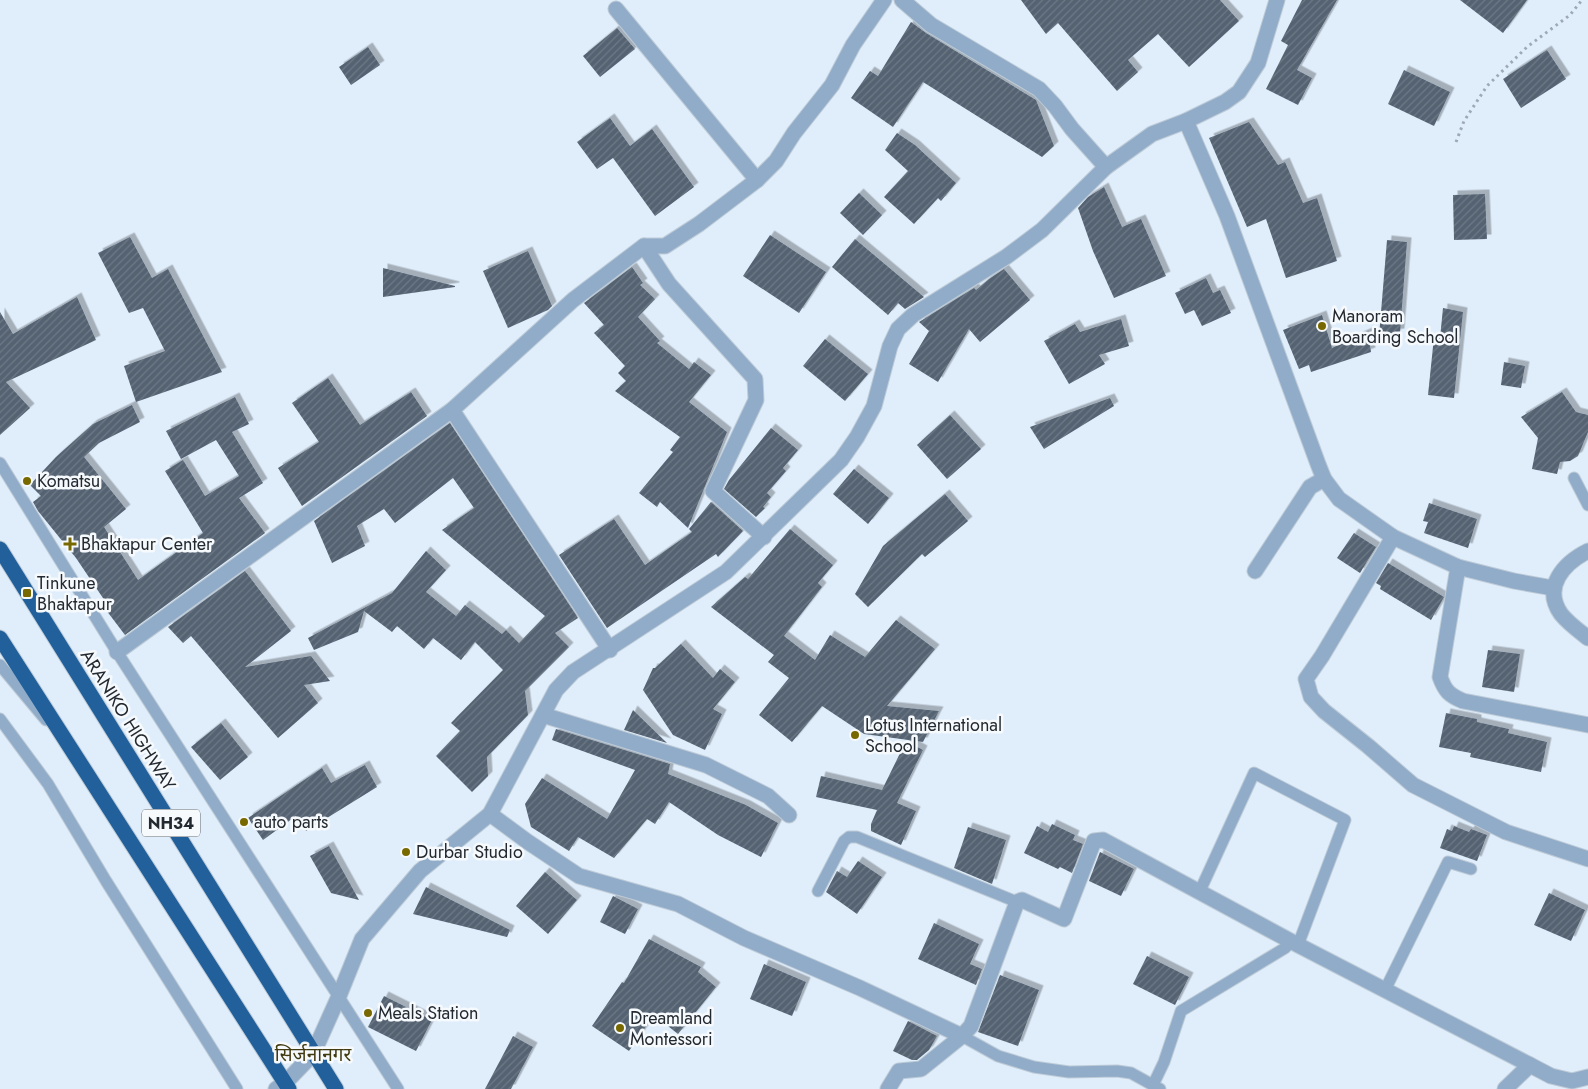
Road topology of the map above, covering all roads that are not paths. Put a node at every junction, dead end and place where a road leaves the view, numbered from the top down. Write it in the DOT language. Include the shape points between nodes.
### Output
graph roads {
  1 [pos="884,0"];
  2 [pos="902,0"];
  3 [pos="1277,0"];
  4 [pos="616,9"];
  5 [pos="1186,121"];
  6 [pos="1106,167"];
  7 [pos="757,180"];
  8 [pos="644,246"];
  9 [pos="452,410"];
  10 [pos="0,463"];
  11 [pos="1574,478"];
  12 [pos="1324,479"];
  13 [pos="1588,505"];
  14 [pos="764,537"];
  15 [pos="1393,537"];
  16 [pos="0,549"];
  17 [pos="1588,551"];
  18 [pos="1458,567"];
  19 [pos="1255,571"];
  20 [pos="1553,588"];
  21 [pos="0,638"];
  22 [pos="1588,638"];
  23 [pos="610,650"];
  24 [pos="118,652"];
  25 [pos="0,665"];
  26 [pos="543,715"];
  27 [pos="0,719"];
  28 [pos="1588,725"];
  29 [pos="78,757"];
  30 [pos="490,814"];
  31 [pos="789,816"];
  32 [pos="1588,859"];
  33 [pos="1471,868"];
  34 [pos="818,891"];
  35 [pos="1199,893"];
  36 [pos="1017,902"];
  37 [pos="1294,944"];
  38 [pos="1384,990"];
  39 [pos="339,996"];
  40 [pos="962,1036"];
  41 [pos="313,1054"];
  42 [pos="1530,1065"];
  43 [pos="1588,1077"];
  44 [pos="1552,1082"];
  45 [pos="283,1087"];
  46 [pos="1156,1087"];
  47 [pos="237,1089"];
  48 [pos="336,1089"];
  49 [pos="398,1089"];
  50 [pos="888,1089"];
  51 [pos="1505,1089"];
  1 -- 7 [label="street" via="832,84 776,161"];
  2 -- 6 [label="street" via="931,25 1039,89"];
  3 -- 5 [label="street" via="1258,63 1239,92"];
  4 -- 7 [label="street"];
  5 -- 6 [label="street" via="1152,134"];
  5 -- 12 [label="street" via="1226,216"];
  6 -- 14 [label="street" via="1042,230 898,329 890,346 874,406 857,437 841,460"];
  7 -- 8 [label="street" via="665,246"];
  8 -- 9 [label="street" via="572,300"];
  8 -- 14 [label="street" via="669,284 756,378 756,400 713,491"];
  9 -- 23 [label="street"];
  9 -- 24 [label="street"];
  10 -- 24 [label="lane"];
  11 -- 13 [label="lane"];
  12 -- 15 [label="street" via="1338,499"];
  12 -- 19 [label="street" via="1310,487"];
  14 -- 23 [label="street" via="726,572"];
  15 -- 18 [label="street"];
  15 -- 32 [label="street" via="1306,679 1311,697 1414,785 1506,832"];
  16 -- 41 [label="highway, ARANIKO HIGHWAY / NH34"];
  17 -- 20 [label="street" via="1563,570"];
  18 -- 20 [label="street"];
  18 -- 28 [label="street" via="1440,677 1451,696 1463,702"];
  20 -- 22 [label="street" via="1561,614"];
  21 -- 29 [label="highway, NH34"];
  23 -- 26 [label="street" via="573,672 556,690"];
  24 -- 39 [label="lane"];
  25 -- 29 [label="lane"];
  26 -- 30 [label="street"];
  26 -- 31 [label="street" via="706,765 768,796"];
  27 -- 47 [label="lane" via="48,784"];
  29 -- 45 [label="highway, NH34"];
  30 -- 39 [label="street" via="420,872 362,939"];
  30 -- 40 [label="street" via="578,876 678,904 744,938"];
  33 -- 38 [label="lane" via="1448,862"];
  34 -- 36 [label="lane" via="844,841 857,837"];
  35 -- 36 [label="street" via="1104,840 1094,841 1064,920 1022,900"];
  35 -- 37 [label="street"];
  35 -- 37 [label="lane" via="1254,773 1345,820"];
  36 -- 40 [label="street" via="971,1026"];
  37 -- 38 [label="street"];
  37 -- 46 [label="lane" via="1181,1011"];
  38 -- 42 [label="street"];
  39 -- 41 [label="street"];
  39 -- 49 [label="lane"];
  40 -- 46 [label="lane" via="998,1056 1034,1067 1069,1072 1131,1073"];
  40 -- 50 [label="street" via="921,1069 899,1071"];
  41 -- 45 [label="street"];
  41 -- 48 [label="highway, ARANIKO HIGHWAY / NH34"];
  42 -- 44 [label="street"];
  42 -- 51 [label="street"];
  43 -- 44 [label="street"];
}
